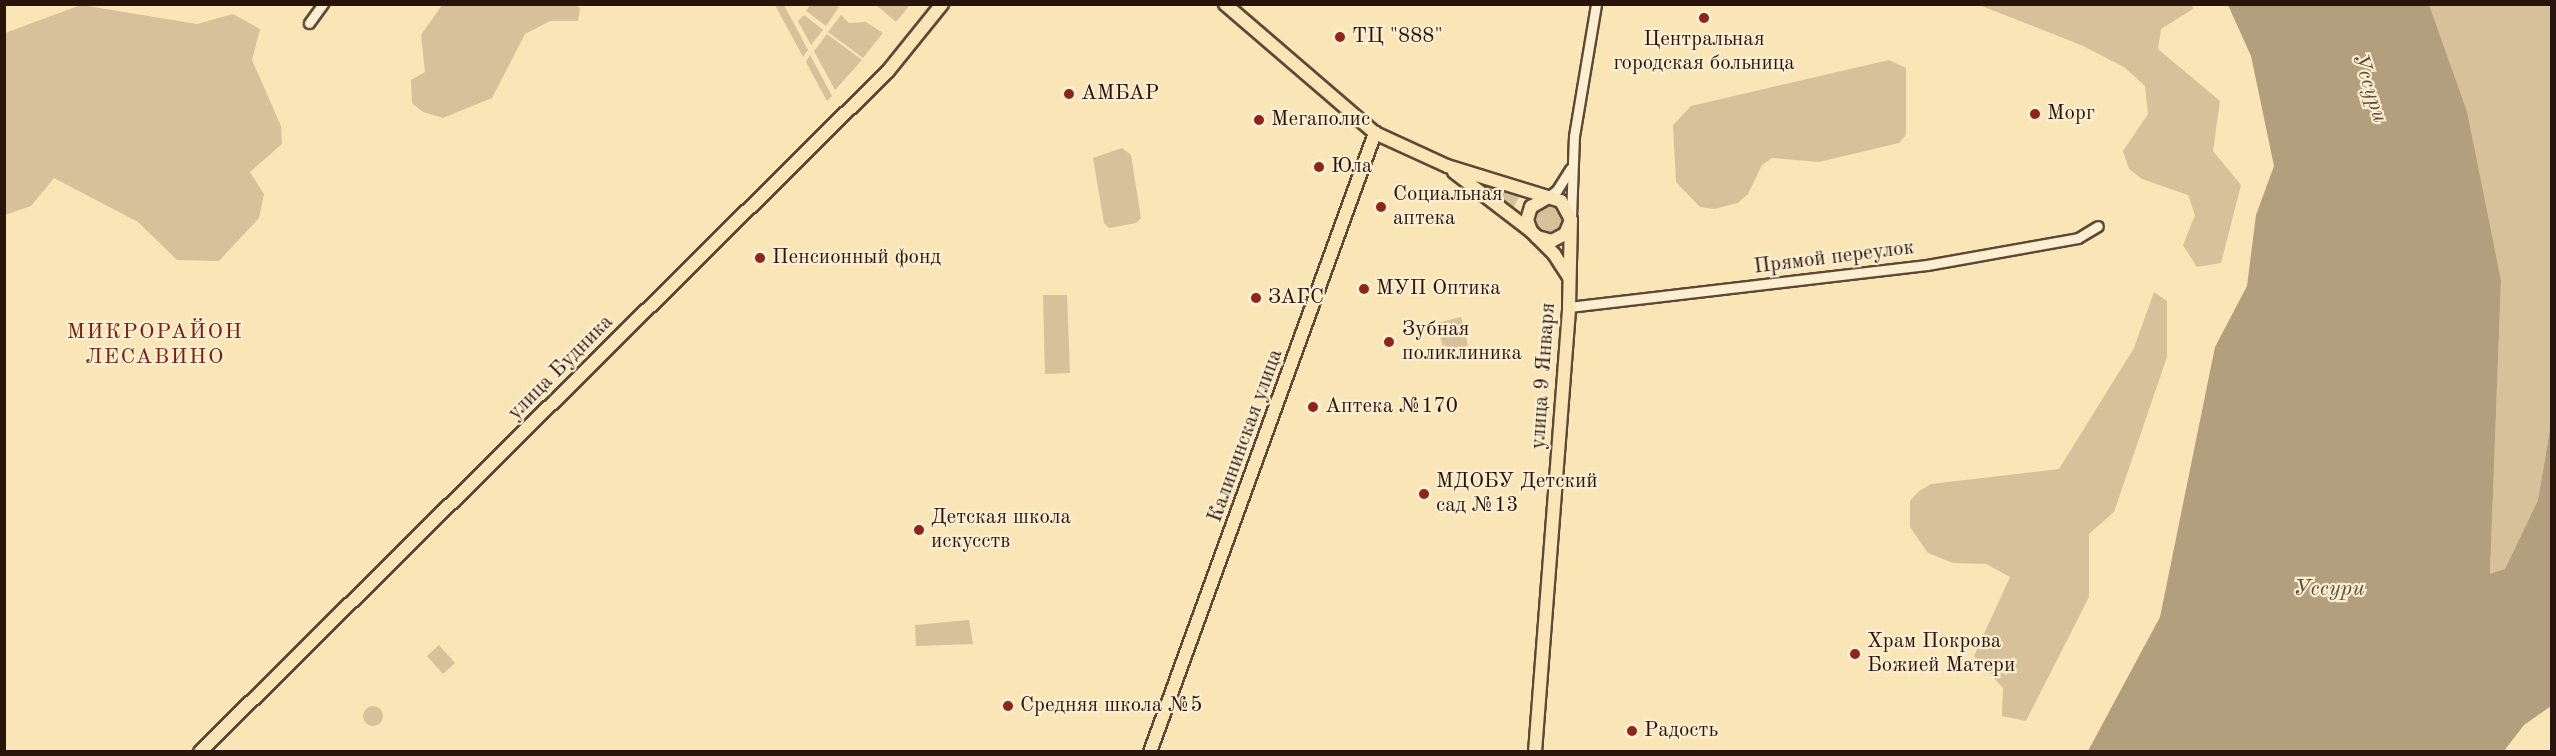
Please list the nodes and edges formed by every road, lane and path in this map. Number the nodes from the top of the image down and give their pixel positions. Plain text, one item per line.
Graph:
1 (323, 4) edge
2 (1226, 4) edge
3 (1596, 4) edge
4 (942, 6) edge
5 (309, 24) dead end
6 (1375, 133) junction
7 (1447, 166) junction
8 (1571, 167) junction
9 (1548, 197) junction
10 (1571, 220) junction
11 (2098, 226) dead end
12 (1534, 234) junction
13 (1569, 278) junction
14 (1569, 308) junction
15 (200, 752) edge
16 (1150, 752) edge
17 (1535, 752) edge

1 - 5 street
2 - 6 main road
3 - 8 street, улица 9 Января
4 - 15 main road, улица Будника
6 - 7 main road
6 - 16 main road, Калининская улица
7 - 9 main road
7 - 12 main road
8 - 9 street
8 - 10 street, улица 9 Января
9 - 10 main road
9 - 12 main road
10 - 12 main road
10 - 13 main road, улица 9 Января
11 - 14 street, Прямой переулок
12 - 13 main road
13 - 14 main road, улица 9 Января
14 - 17 main road, улица 9 Января

